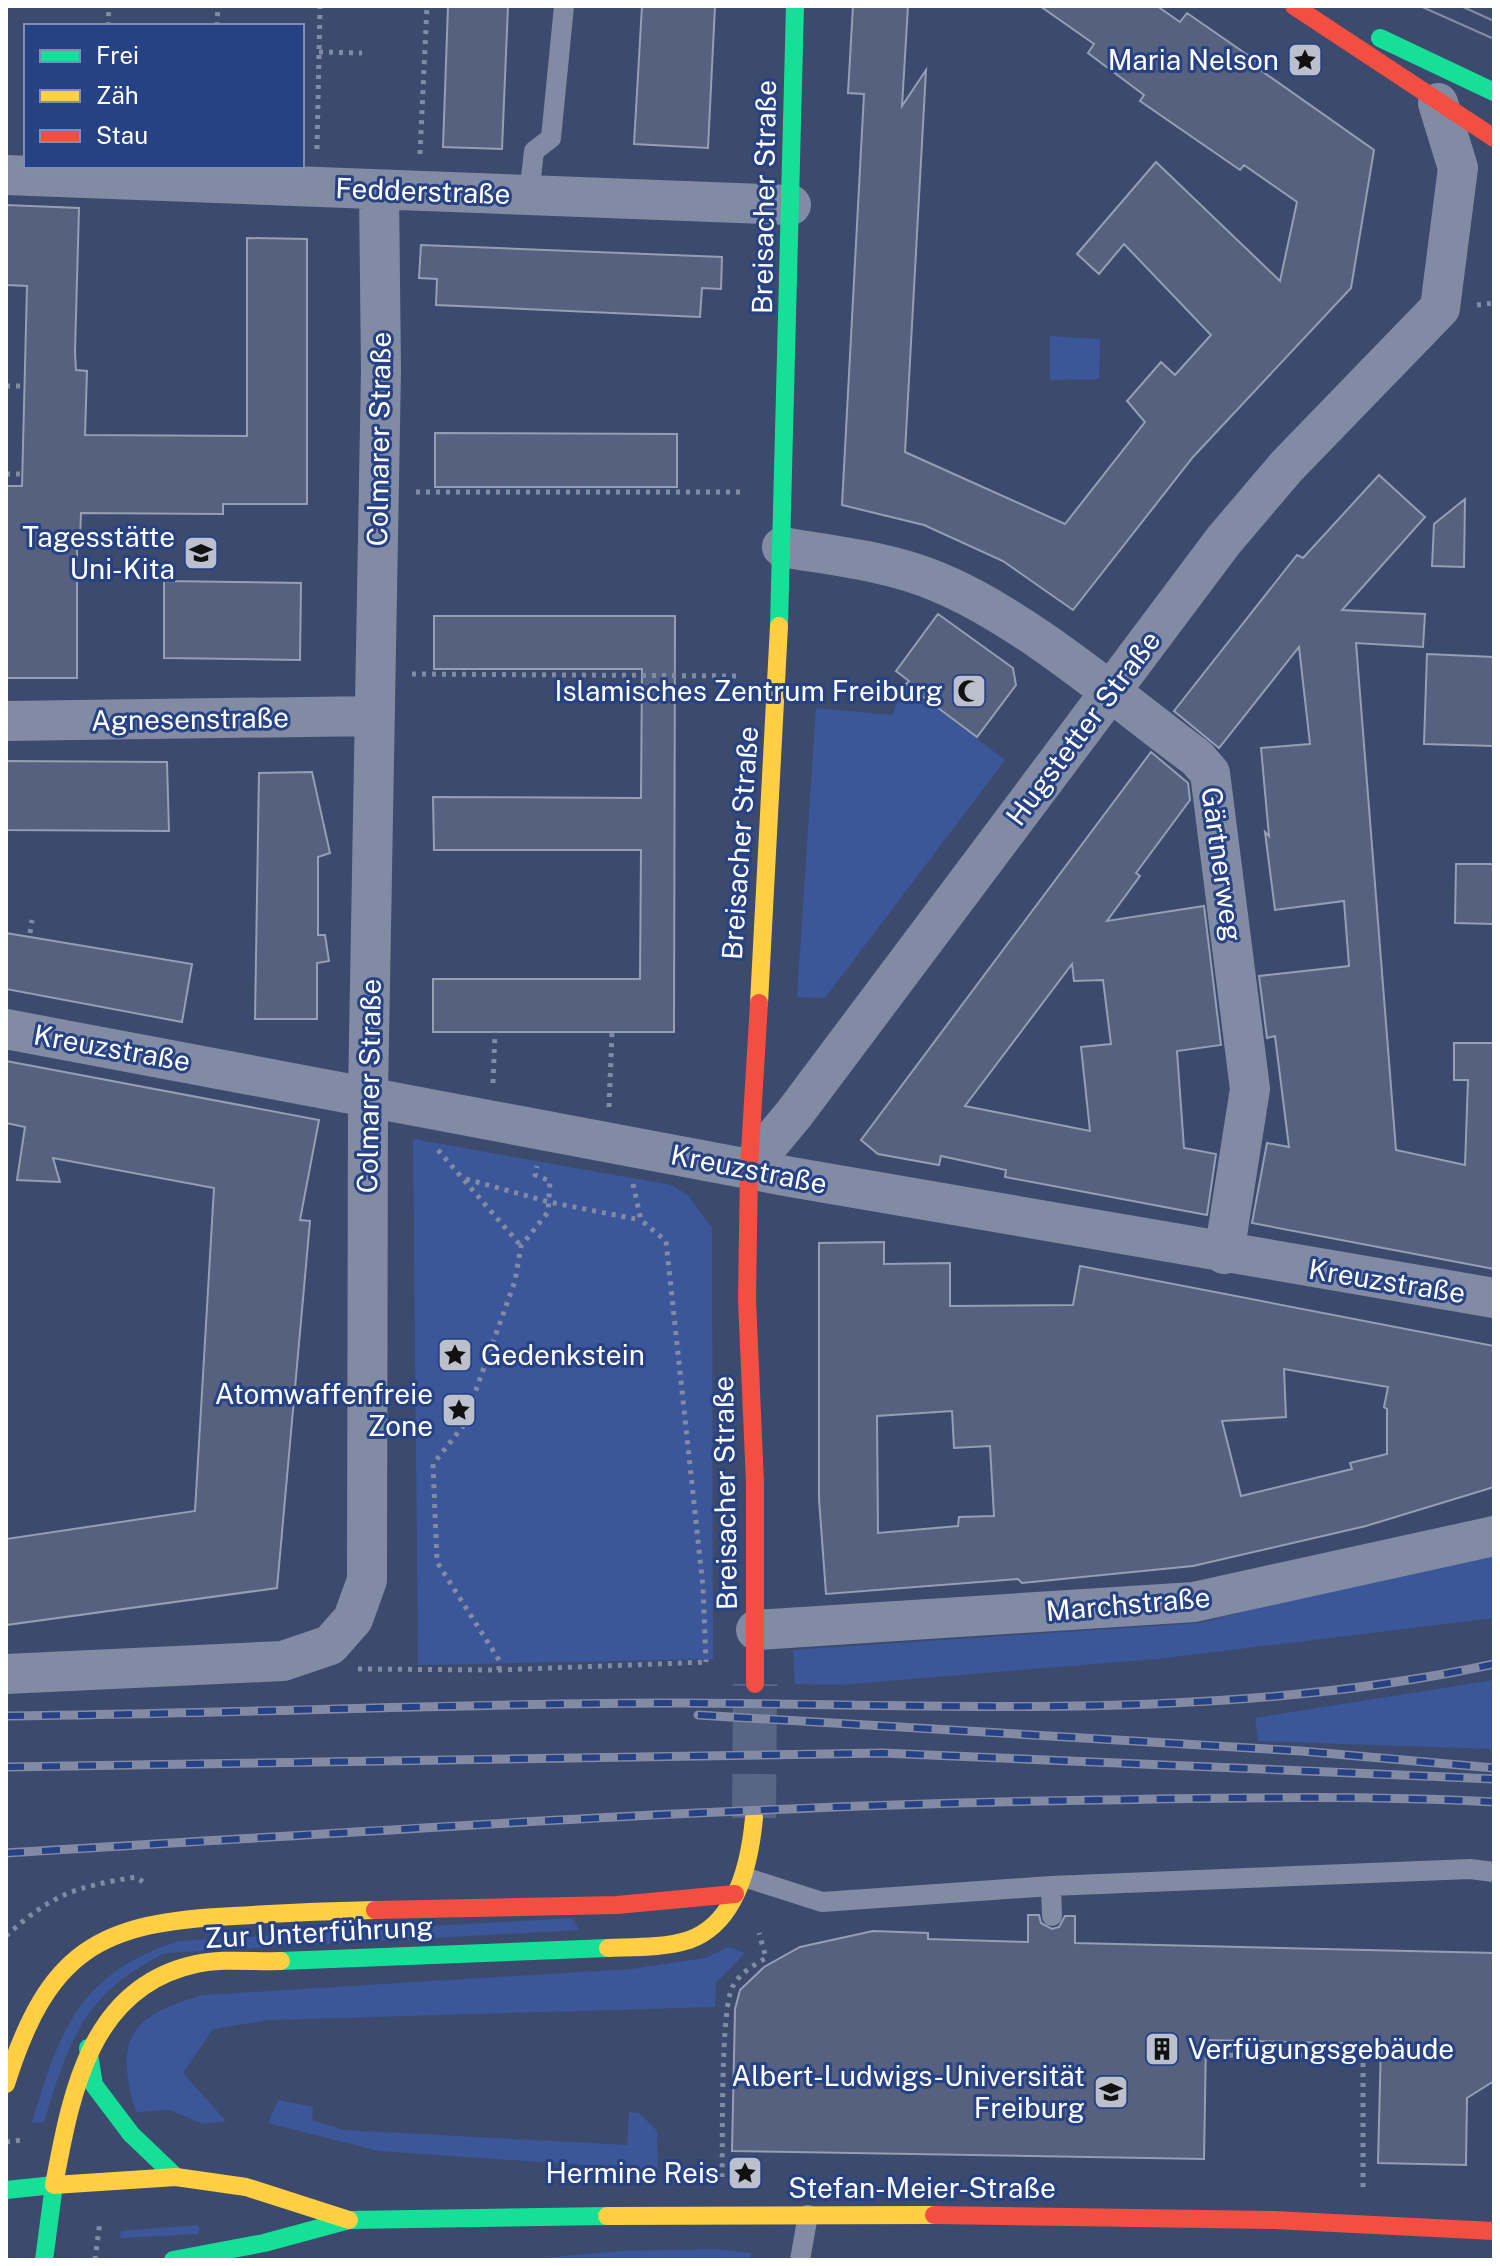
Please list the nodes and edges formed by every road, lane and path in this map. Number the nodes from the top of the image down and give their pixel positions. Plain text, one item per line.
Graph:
1 (320, 6) edge
2 (427, 6) edge
3 (564, 6) edge
4 (795, 6) edge
5 (1294, 6) edge
6 (1308, 6) edge
7 (319, 52) junction
8 (362, 53) dead end
9 (1494, 92) edge
10 (1438, 103) junction
11 (1494, 138) edge
12 (6, 175) edge
13 (317, 187) junction
14 (379, 190) junction
15 (418, 191) junction
16 (529, 195) junction
17 (791, 205) junction
18 (6, 386) edge
19 (23, 386) dead end
20 (6, 474) edge
21 (23, 474) dead end
22 (379, 492) junction
23 (784, 492) junction
24 (782, 547) junction
25 (375, 674) junction
26 (778, 676) junction
27 (1109, 693) junction
28 (374, 716) junction
29 (6, 721) edge
30 (32, 920) dead end
31 (30, 933) dead end
32 (6, 1029) edge
33 (495, 1032) dead end
34 (612, 1032) dead end
35 (368, 1095) junction
36 (425, 1106) junction
37 (492, 1119) junction
38 (543, 1130) junction
39 (623, 1145) junction
40 (749, 1168) junction
41 (466, 1179) junction
42 (549, 1202) junction
43 (641, 1220) junction
44 (521, 1246) junction
45 (1224, 1254) junction
46 (1494, 1298) edge
47 (1494, 1536) edge
48 (330, 1645) junction
49 (756, 1646) junction
50 (706, 1662) junction
51 (499, 1670) junction
52 (6, 1674) edge
53 (755, 1684) tunnel mouth
54 (754, 1818) tunnel mouth
55 (1494, 1872) edge
56 (740, 1886) junction
57 (1051, 1886) junction
58 (1052, 1916) dead end
59 (766, 1958) dead end
60 (1363, 2044) dead end
61 (88, 2048) junction
62 (1199, 2055) dead end
63 (1363, 2056) junction
64 (1389, 2056) dead end
65 (6, 2084) edge
66 (1362, 2164) dead end
67 (176, 2177) junction
68 (54, 2185) junction
69 (6, 2190) edge
70 (721, 2214) junction
71 (808, 2215) junction
72 (349, 2220) junction
73 (1494, 2231) edge
74 (44, 2260) edge
75 (175, 2260) edge
76 (800, 2260) edge

1 - 7 path
2 - 15 path
3 - 16 lane
4 - 17 main road, Breisacher Straße
5 - 10 main road
6 - 9 main road
7 - 8 path
7 - 13 path
10 - 11 main road
10 - 27 street, Hugstetter Straße
12 - 13 street, Fedderstraße
13 - 14 street, Fedderstraße
14 - 15 street, Fedderstraße
14 - 22 street, Colmarer Straße
15 - 16 street, Fedderstraße
16 - 17 street, Fedderstraße
17 - 23 main road, Breisacher Straße
18 - 19 path
20 - 21 path
22 - 23 path
22 - 25 street, Colmarer Straße
23 - 24 main road, Breisacher Straße
24 - 26 main road, Breisacher Straße
24 - 27 street, Gärtnerweg
25 - 26 path
25 - 28 street, Colmarer Straße
26 - 40 main road, Breisacher Straße
27 - 40 street, Hugstetter Straße
27 - 45 street, Gärtnerweg
28 - 29 street, Agnesenstraße
28 - 35 street, Colmarer Straße
30 - 31 path
32 - 35 street, Kreuzstraße
33 - 37 path
34 - 39 path
35 - 36 street, Kreuzstraße
35 - 48 street, Colmarer Straße
36 - 37 street, Kreuzstraße
36 - 41 path
37 - 38 street, Kreuzstraße
38 - 39 street, Kreuzstraße
38 - 42 path
39 - 40 street, Kreuzstraße
39 - 43 path
40 - 45 street, Kreuzstraße
40 - 49 main road, Breisacher Straße
41 - 42 path
41 - 44 path
42 - 43 path
42 - 44 path
43 - 50 path
44 - 51 path
45 - 46 street, Kreuzstraße
47 - 49 street, Marchstraße
48 - 51 path
48 - 52 street
49 - 50 path
49 - 53 main road, Breisacher Straße
50 - 51 path
54 - 56 main road, Zur Unterführung
55 - 57 lane
56 - 57 lane
56 - 61 main road, Zur Unterführung
56 - 65 main road, Zur Unterführung
57 - 58 lane
59 - 70 path
60 - 63 path
61 - 67 main road
61 - 68 main road, Zur Unterführung
62 - 63 path
63 - 64 path
63 - 66 path
67 - 68 main road, Stefan-Meier-Straße
67 - 72 main road, Stefan-Meier-Straße
68 - 69 main road, Stefan-Meier-Straße
68 - 74 main road, Zur Unterführung
70 - 71 main road, Stefan-Meier-Straße
70 - 72 main road, Stefan-Meier-Straße
71 - 73 main road, Stefan-Meier-Straße
71 - 76 lane
72 - 75 main road, Stefan-Meier-Straße

